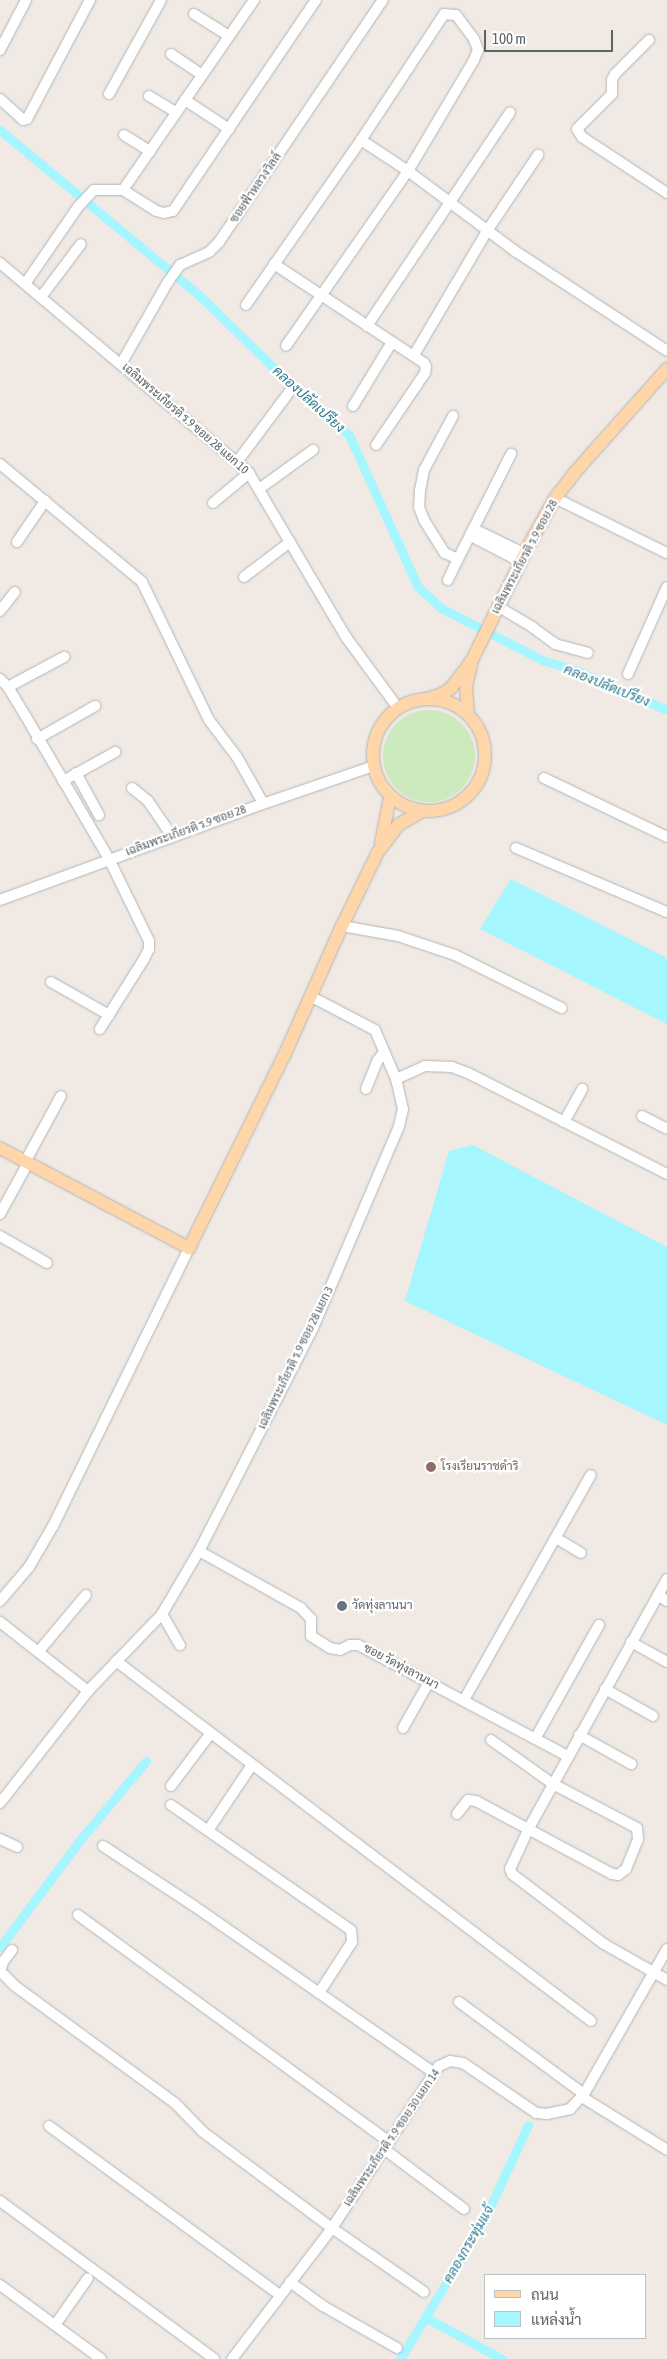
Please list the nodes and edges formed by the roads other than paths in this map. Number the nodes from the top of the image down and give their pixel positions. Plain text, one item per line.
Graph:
1 (26, 0) edge
2 (90, 0) edge
3 (161, 0) edge
4 (254, 0) edge
5 (316, 0) edge
6 (383, 0) edge
7 (194, 14) dead end
8 (229, 36) junction
9 (649, 40) dead end
10 (0, 50) edge
11 (171, 54) dead end
12 (202, 75) junction
13 (109, 94) dead end
14 (149, 96) dead end
15 (0, 99) edge
16 (184, 100) junction
17 (176, 112) junction
18 (510, 112) dead end
19 (228, 129) junction
20 (124, 135) dead end
21 (362, 140) junction
22 (150, 151) junction
23 (538, 155) dead end
24 (408, 171) junction
25 (123, 190) junction
26 (667, 193) edge
27 (450, 202) junction
28 (487, 231) junction
29 (81, 244) dead end
30 (0, 263) edge
31 (274, 264) junction
32 (25, 284) junction
33 (321, 296) junction
34 (41, 297) junction
35 (246, 306) dead end
36 (367, 326) junction
37 (392, 342) junction
38 (286, 346) dead end
39 (667, 351) edge
40 (414, 355) junction
41 (121, 364) junction
42 (667, 369) edge
43 (290, 391) dead end
44 (352, 406) dead end
45 (453, 416) dead end
46 (376, 445) dead end
47 (313, 450) dead end
48 (511, 454) dead end
49 (237, 462) junction
50 (0, 464) edge
51 (249, 473) junction
52 (259, 489) junction
53 (555, 498) junction
54 (45, 502) junction
55 (213, 503) dead end
56 (472, 533) junction
57 (17, 542) dead end
58 (290, 542) junction
59 (667, 553) edge
60 (523, 558) junction
61 (458, 559) junction
62 (244, 577) dead end
63 (448, 580) dead end
64 (667, 588) edge
65 (15, 592) dead end
66 (0, 611) edge
67 (496, 612) junction
68 (588, 653) dead end
69 (64, 657) dead end
70 (472, 660) junction
71 (628, 674) dead end
72 (4, 683) edge
73 (426, 699) junction
74 (94, 706) dead end
75 (398, 708) junction
76 (468, 715) junction
77 (37, 739) junction
78 (115, 752) dead end
79 (374, 766) junction
80 (76, 773) junction
81 (544, 778) dead end
82 (63, 781) junction
83 (132, 788) dead end
84 (390, 797) junction
85 (263, 803) junction
86 (422, 811) junction
87 (98, 815) dead end
88 (172, 836) junction
89 (667, 837) edge
90 (516, 848) dead end
91 (378, 852) junction
92 (109, 860) junction
93 (0, 900) edge
94 (667, 912) edge
95 (342, 926) junction
96 (51, 982) dead end
97 (312, 997) junction
98 (562, 1008) dead end
99 (109, 1015) junction
100 (100, 1029) dead end
101 (384, 1052) junction
102 (396, 1079) junction
103 (366, 1089) dead end
104 (582, 1089) dead end
105 (61, 1096) dead end
106 (642, 1116) dead end
107 (564, 1122) junction
108 (667, 1128) edge
109 (0, 1148) edge
110 (26, 1163) junction
111 (667, 1174) edge
112 (0, 1214) edge
113 (0, 1236) edge
114 (189, 1248) junction
115 (47, 1263) dead end
116 (591, 1475) dead end
117 (556, 1538) junction
118 (199, 1551) junction
119 (581, 1553) dead end
120 (667, 1579) edge
121 (86, 1595) dead end
122 (662, 1598) edge
123 (0, 1601) edge
124 (162, 1614) junction
125 (0, 1622) edge
126 (599, 1625) dead end
127 (631, 1642) junction
128 (180, 1645) dead end
129 (39, 1651) junction
130 (116, 1661) junction
131 (667, 1662) edge
132 (429, 1682) junction
133 (605, 1689) junction
134 (88, 1691) junction
135 (464, 1700) junction
136 (653, 1716) dead end
137 (404, 1728) dead end
138 (211, 1733) junction
139 (579, 1736) junction
140 (535, 1739) junction
141 (490, 1740) dead end
142 (568, 1756) junction
143 (631, 1764) dead end
144 (252, 1765) junction
145 (553, 1784) junction
146 (171, 1786) dead end
147 (0, 1804) edge
148 (171, 1805) dead end
149 (457, 1814) dead end
150 (211, 1826) dead end
151 (529, 1828) junction
152 (0, 1839) edge
153 (103, 1846) dead end
154 (18, 1847) dead end
155 (78, 1916) dead end
156 (667, 1949) edge
157 (12, 1950) dead end
158 (654, 1972) junction
159 (667, 1980) edge
160 (319, 1993) junction
161 (459, 2002) dead end
162 (591, 2022) dead end
163 (434, 2072) junction
164 (583, 2096) junction
165 (49, 2126) dead end
166 (386, 2145) junction
167 (667, 2150) edge
168 (0, 2201) edge
169 (464, 2210) dead end
170 (332, 2228) junction
171 (88, 2278) dead end
172 (290, 2282) junction
173 (0, 2285) edge
174 (424, 2292) dead end
175 (280, 2295) junction
176 (55, 2325) junction
177 (397, 2348) dead end
178 (101, 2359) edge
179 (214, 2359) edge
180 (232, 2359) edge

1 - 10 street
2 - 15 street
3 - 13 street
4 - 8 street
5 - 19 street
6 - 41 street, ซอยฟ้าหลวงวิลล์
7 - 8 street
8 - 12 street
9 - 26 street
11 - 12 street
12 - 16 street
14 - 17 street
16 - 17 street
16 - 19 street
17 - 22 street
18 - 27 street
19 - 25 street
20 - 22 street
21 - 24 street
21 - 24 street
21 - 31 street
22 - 25 street
23 - 28 street
24 - 27 street
24 - 33 street
25 - 32 street
27 - 28 street
27 - 36 street
28 - 39 street
28 - 40 street
29 - 34 street
30 - 32 street, เฉลิมพระเกียรติ ร.9 ซอย 28 แยก 10
31 - 33 street
31 - 35 street
32 - 34 street, เฉลิมพระเกียรติ ร.9 ซอย 28 แยก 10
33 - 36 street
33 - 38 street
34 - 41 street, เฉลิมพระเกียรติ ร.9 ซอย 28 แยก 10
36 - 37 street
37 - 40 street
37 - 44 street
40 - 46 street
41 - 49 street, เฉลิมพระเกียรติ ร.9 ซอย 28 แยก 10
42 - 53 main road, เฉลิมพระเกียรติ ร.9 ซอย 28
43 - 49 street
45 - 61 street
47 - 52 street
48 - 56 street
49 - 51 street, เฉลิมพระเกียรติ ร.9 ซอย 28 แยก 10
50 - 54 street
51 - 52 street, เฉลิมพระเกียรติ ร.9 ซอย 28 แยก 10
51 - 55 street
52 - 58 street, เฉลิมพระเกียรติ ร.9 ซอย 28 แยก 10
53 - 59 street
53 - 60 main road, เฉลิมพระเกียรติ ร.9 ซอย 28
54 - 57 street
54 - 85 street
56 - 60 street
56 - 61 street
58 - 62 street
58 - 75 street, เฉลิมพระเกียรติ ร.9 ซอย 28 แยก 10
60 - 67 main road, เฉลิมพระเกียรติ ร.9 ซอย 28
61 - 63 street
64 - 71 street
65 - 66 street
67 - 68 street
67 - 70 main road, เฉลิมพระเกียรติ ร.9 ซอย 28
69 - 72 street
70 - 73 main road, เฉลิมพระเกียรติ ร.9 ซอย 28
70 - 76 main road, เฉลิมพระเกียรติ ร.9 ซอย 28
72 - 77 street
73 - 75 main road, เฉลิมพระเกียรติ ร.9 ซอย 28
73 - 76 main road, เฉลิมพระเกียรติ ร.9 ซอย 28
74 - 77 street
75 - 79 main road, เฉลิมพระเกียรติ ร.9 ซอย 28
76 - 86 main road, เฉลิมพระเกียรติ ร.9 ซอย 28
77 - 82 street
78 - 80 street
79 - 84 main road, เฉลิมพระเกียรติ ร.9 ซอย 28
79 - 85 street, เฉลิมพระเกียรติ ร.9 ซอย 28
80 - 82 street
80 - 87 street
81 - 89 street
82 - 92 street
83 - 88 street
84 - 86 main road, เฉลิมพระเกียรติ ร.9 ซอย 28
84 - 91 main road
85 - 88 street, เฉลิมพระเกียรติ ร.9 ซอย 28
86 - 91 main road
88 - 92 street, เฉลิมพระเกียรติ ร.9 ซอย 28
90 - 94 street
91 - 95 main road
92 - 93 street, เฉลิมพระเกียรติ ร.9 ซอย 28
92 - 99 street
95 - 97 main road
95 - 98 street
96 - 99 street
97 - 101 street, เฉลิมพระเกียรติ ร.9 ซอย 28 แยก 3
97 - 114 main road
99 - 100 street
101 - 102 street, เฉลิมพระเกียรติ ร.9 ซอย 28 แยก 3
101 - 103 street
102 - 107 street
102 - 118 street, เฉลิมพระเกียรติ ร.9 ซอย 28 แยก 3
104 - 107 street
105 - 110 street
106 - 108 street
107 - 111 street
109 - 110 main road
110 - 112 street
110 - 114 main road
113 - 115 street
114 - 123 street
116 - 117 street
117 - 119 street
117 - 135 street
118 - 124 street, เฉลิมพระเกียรติ ร.9 ซอย 28 แยก 3
118 - 132 street, ซอย วัดทุ่งลานนา
120 - 122 street
121 - 129 street
122 - 127 street
124 - 128 street
124 - 130 street, เฉลิมพระเกียรติ ร.9 ซอย 28 แยก 3
125 - 129 street
126 - 140 street
127 - 131 street
127 - 133 street
129 - 134 street
130 - 134 street, เฉลิมพระเกียรติ ร.9 ซอย 28 แยก 3
130 - 138 street
132 - 135 street, ซอย วัดทุ่งลานนา
132 - 137 street
133 - 136 street
133 - 139 street
134 - 147 street, เฉลิมพระเกียรติ ร.9 ซอย 28 แยก 3
135 - 140 street, ซอย วัดทุ่งลานนา
138 - 144 street
138 - 146 street
139 - 142 street
139 - 143 street
140 - 142 street, ซอย วัดทุ่งลานนา
141 - 145 street
142 - 145 street
144 - 150 street
144 - 162 street
145 - 151 street
145 - 151 street
148 - 160 street
149 - 151 street
151 - 158 street
152 - 154 street
153 - 160 street
155 - 166 street
156 - 158 street, เฉลิมพระเกียรติ ร.9 ซอย 30 แยก 14
157 - 170 street
158 - 159 street
158 - 164 street, เฉลิมพระเกียรติ ร.9 ซอย 30 แยก 14
160 - 163 street
161 - 164 street
163 - 164 street, เฉลิมพระเกียรติ ร.9 ซอย 30 แยก 14
163 - 166 street, เฉลิมพระเกียรติ ร.9 ซอย 30 แยก 14
164 - 167 street
165 - 175 street
166 - 169 street
166 - 170 street, เฉลิมพระเกียรติ ร.9 ซอย 30 แยก 14
168 - 179 street
170 - 172 street, เฉลิมพระเกียรติ ร.9 ซอย 30 แยก 14
170 - 174 street
171 - 176 street
172 - 175 street, เฉลิมพระเกียรติ ร.9 ซอย 30 แยก 14
172 - 177 street
173 - 176 street
175 - 180 street, เฉลิมพระเกียรติ ร.9 ซอย 30 แยก 14
176 - 178 street

